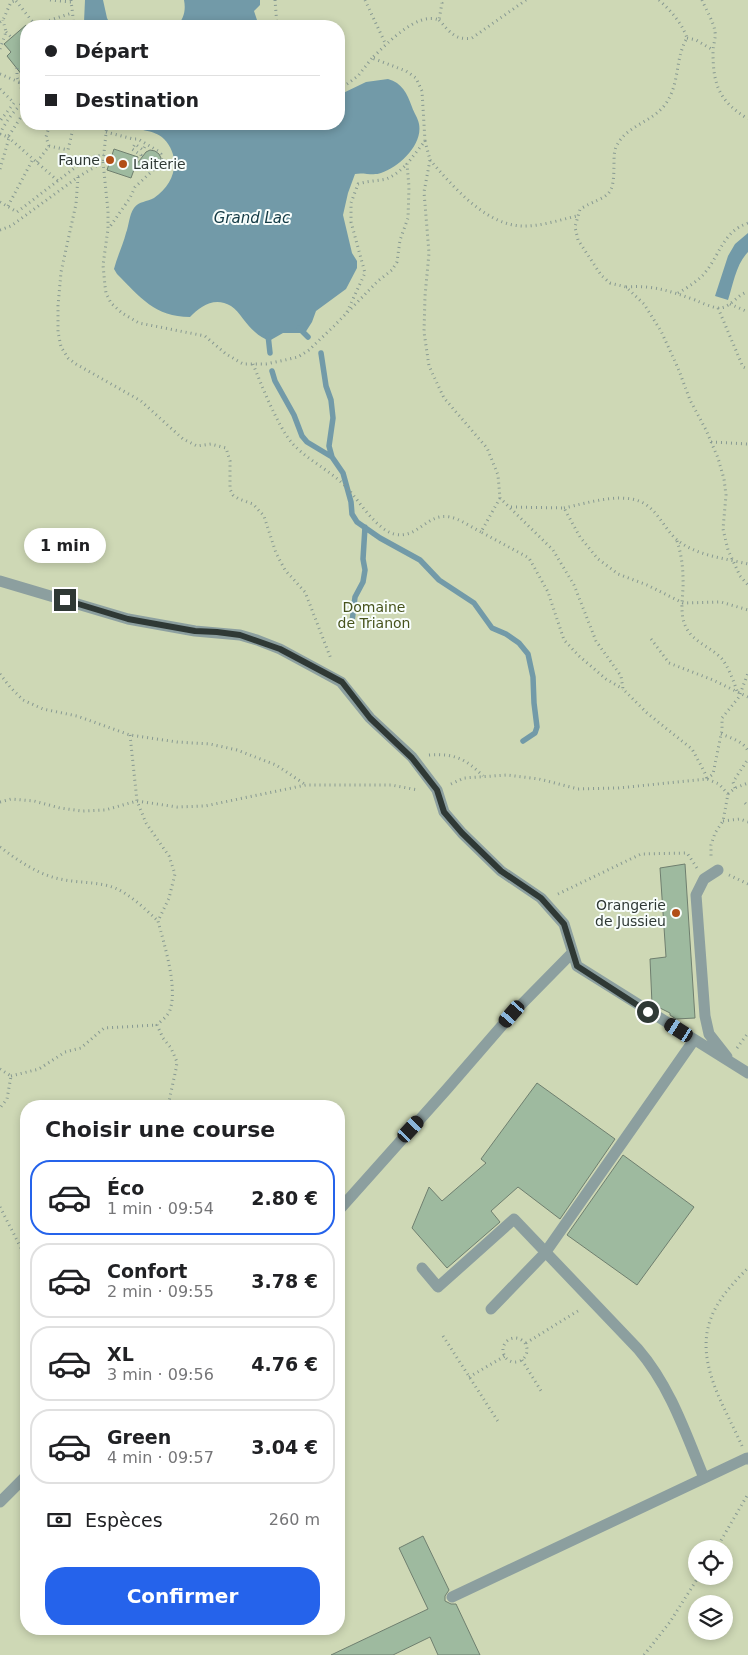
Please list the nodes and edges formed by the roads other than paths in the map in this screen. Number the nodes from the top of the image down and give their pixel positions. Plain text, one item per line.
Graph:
1 (0, 581) edge
2 (718, 870) road end
3 (572, 953) junction
4 (694, 1040) junction
5 (731, 1062) junction
6 (748, 1073) edge
7 (345, 1203) edge
8 (545, 1253) junction
9 (422, 1268) dead end
10 (491, 1309) dead end
11 (747, 1458) edge
12 (704, 1478) junction
13 (20, 1482) edge
14 (0, 1502) edge
15 (452, 1597) dead end

1 - 3 lane
2 - 5 lane
3 - 4 lane
3 - 7 lane
4 - 5 lane
4 - 8 lane
5 - 6 lane
8 - 9 lane
8 - 10 lane
8 - 12 lane
11 - 12 lane
12 - 15 lane
13 - 14 lane

